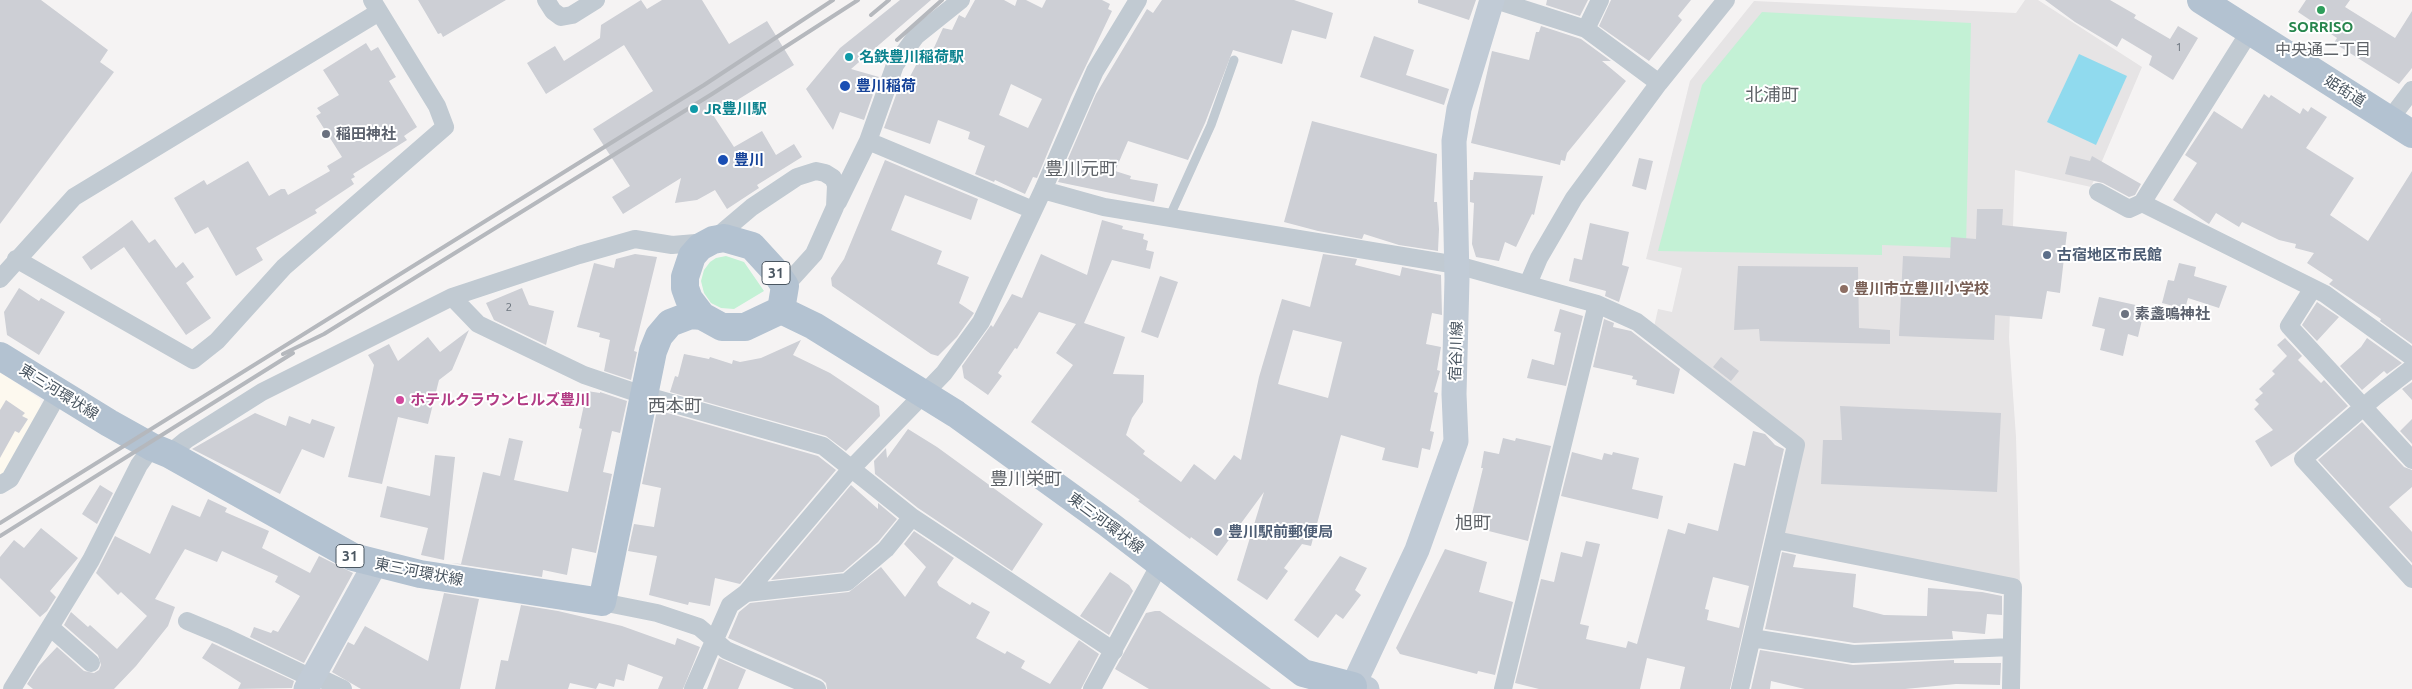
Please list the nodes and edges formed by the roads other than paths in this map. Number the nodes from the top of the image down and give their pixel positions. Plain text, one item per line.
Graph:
1 (546, 0) edge
2 (596, 0) edge
3 (961, 0) edge
4 (1494, 0) edge
5 (1600, 0) edge
6 (1726, 0) edge
7 (2202, 0) edge
8 (1130, 3) edge
9 (375, 6) edge
10 (1586, 29) junction
11 (2250, 31) junction
12 (1234, 60) dead end
13 (1659, 84) junction
14 (2412, 90) edge
15 (2401, 126) edge
16 (868, 141) junction
17 (852, 174) junction
18 (833, 178) junction
19 (1043, 190) junction
20 (2098, 192) dead end
21 (2142, 203) junction
22 (835, 207) junction
23 (1033, 210) junction
24 (1169, 218) junction
25 (711, 241) junction
26 (672, 244) junction
27 (16, 259) junction
28 (1456, 265) junction
29 (686, 273) junction
30 (0, 279) edge
31 (1528, 284) junction
32 (2313, 288) junction
33 (452, 297) junction
34 (783, 298) junction
35 (1597, 304) junction
36 (702, 316) junction
37 (670, 323) junction
38 (0, 356) edge
39 (2412, 357) edge
40 (2412, 368) edge
41 (59, 392) junction
42 (924, 394) junction
43 (643, 395) junction
44 (2364, 407) junction
45 (160, 450) junction
46 (2412, 460) edge
47 (851, 469) junction
48 (0, 485) edge
49 (912, 516) junction
50 (1775, 540) junction
51 (374, 564) junction
52 (1160, 564) junction
53 (2412, 578) edge
54 (746, 593) junction
55 (602, 602) junction
56 (187, 621) dead end
57 (50, 627) junction
58 (1752, 638) junction
59 (715, 641) junction
60 (2012, 647) junction
61 (1114, 651) junction
62 (91, 663) dead end
63 (309, 683) edge
64 (1357, 688) edge
65 (12, 689) edge
66 (343, 689) edge
67 (693, 689) edge
68 (817, 689) edge
69 (1092, 689) edge
70 (1503, 689) edge
71 (1740, 689) edge
72 (2011, 689) edge

1 - 2 street
3 - 16 street
4 - 10 street
4 - 28 main road, 宿谷川線
5 - 10 street
6 - 13 street
7 - 11 main road, 姫街道
8 - 19 street
9 - 27 street
9 - 27 street
10 - 13 street
11 - 15 main road, 姫街道
11 - 21 street
12 - 24 lane
13 - 31 street
14 - 15 street
16 - 17 street
16 - 23 street
17 - 18 street
17 - 22 street
18 - 22 street
18 - 25 street
19 - 23 street
19 - 24 street
20 - 21 street
21 - 32 street
22 - 34 street
23 - 42 street
24 - 28 street
25 - 26 street
25 - 29 main road
25 - 34 main road, 東三河環状線 / 31
26 - 29 street
26 - 33 street
27 - 30 street
28 - 31 street
28 - 64 main road, 宿谷川線
29 - 36 main road
29 - 37 main road
31 - 35 street
32 - 39 street
32 - 44 street
33 - 43 street
33 - 45 street
34 - 36 main road
34 - 42 main road, 東三河環状線 / 31
35 - 50 street
35 - 70 street
36 - 37 main road
37 - 43 main road
38 - 41 main road, 東三河環状線 / 31
40 - 44 street
41 - 45 main road, 東三河環状線 / 31
41 - 48 street
42 - 47 street
42 - 52 main road, 東三河環状線 / 31
43 - 47 street
43 - 55 main road
44 - 46 street
44 - 53 street
45 - 51 main road, 東三河環状線 / 31
45 - 57 street
47 - 49 street
47 - 54 street
49 - 54 street
49 - 61 street
50 - 58 street
50 - 60 street
51 - 55 main road, 東三河環状線 / 31
51 - 63 main road
52 - 61 street
52 - 64 main road, 東三河環状線 / 31
54 - 59 street
55 - 59 street
56 - 63 street
57 - 62 street
57 - 65 street
58 - 60 street
58 - 71 street
59 - 67 street
59 - 68 street
60 - 72 street
61 - 69 street
63 - 66 street

